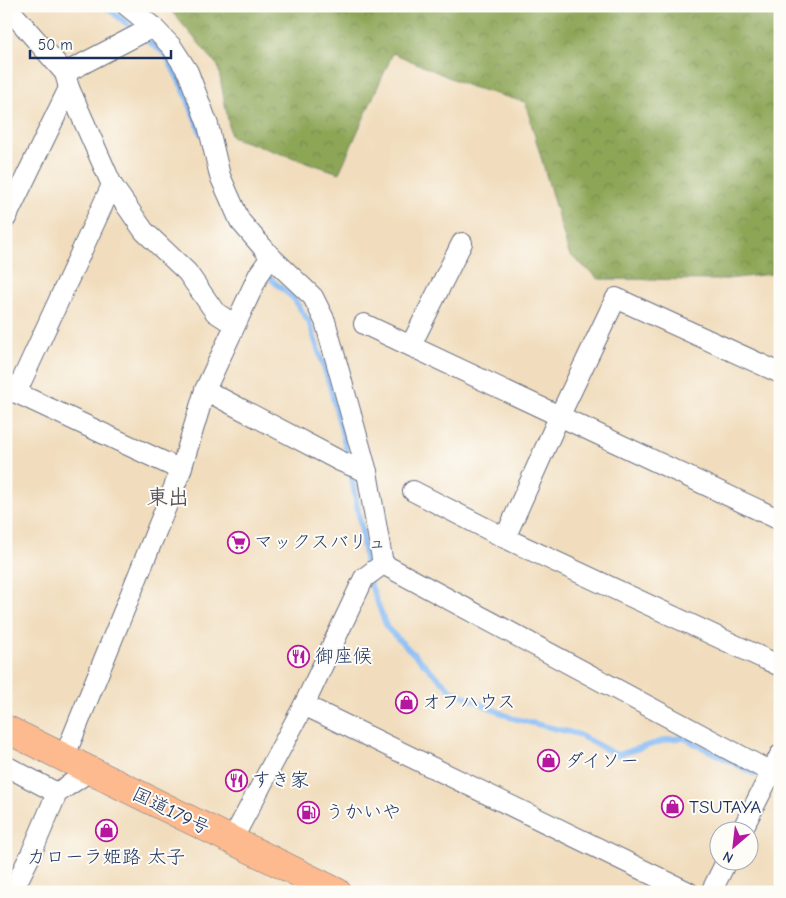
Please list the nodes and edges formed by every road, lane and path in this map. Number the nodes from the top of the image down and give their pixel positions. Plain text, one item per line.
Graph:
1 (127, 6) edge
2 (7, 11) edge
3 (153, 27) junction
4 (67, 80) junction
5 (112, 185) junction
6 (6, 218) edge
7 (462, 243) dead end
8 (271, 257) junction
9 (364, 324) dead end
10 (235, 325) junction
11 (411, 345) junction
12 (780, 373) edge
13 (11, 390) edge
14 (205, 390) junction
15 (559, 417) junction
16 (181, 470) junction
17 (367, 472) junction
18 (413, 491) dead end
19 (780, 520) edge
20 (505, 538) junction
21 (384, 564) junction
22 (780, 666) edge
23 (304, 705) junction
24 (6, 730) edge
25 (780, 755) edge
26 (64, 758) junction
27 (6, 766) edge
28 (90, 771) junction
29 (771, 780) edge
30 (57, 793) junction
31 (748, 820) edge
32 (232, 840) junction
33 (722, 870) edge
34 (12, 892) edge
35 (337, 892) edge
36 (688, 892) edge
37 (711, 892) edge

1 - 3 street
2 - 4 street
3 - 4 street
3 - 8 street
4 - 5 street
4 - 6 street
5 - 10 street
5 - 13 street
7 - 11 street
8 - 10 street
8 - 17 street
9 - 11 street
10 - 14 street
11 - 15 street
12 - 15 street
13 - 16 street
14 - 16 street
14 - 17 street
15 - 19 street
15 - 20 street
16 - 26 street
17 - 21 street
18 - 20 street
20 - 22 street
21 - 23 street
21 - 29 street
23 - 32 street
23 - 36 street
24 - 26 highway, 国道179号
25 - 29 street
26 - 28 highway, 国道179号
27 - 30 street
28 - 30 street
28 - 32 highway, 国道179号
29 - 31 street
30 - 34 street
32 - 35 highway, 国道179号
33 - 37 street

